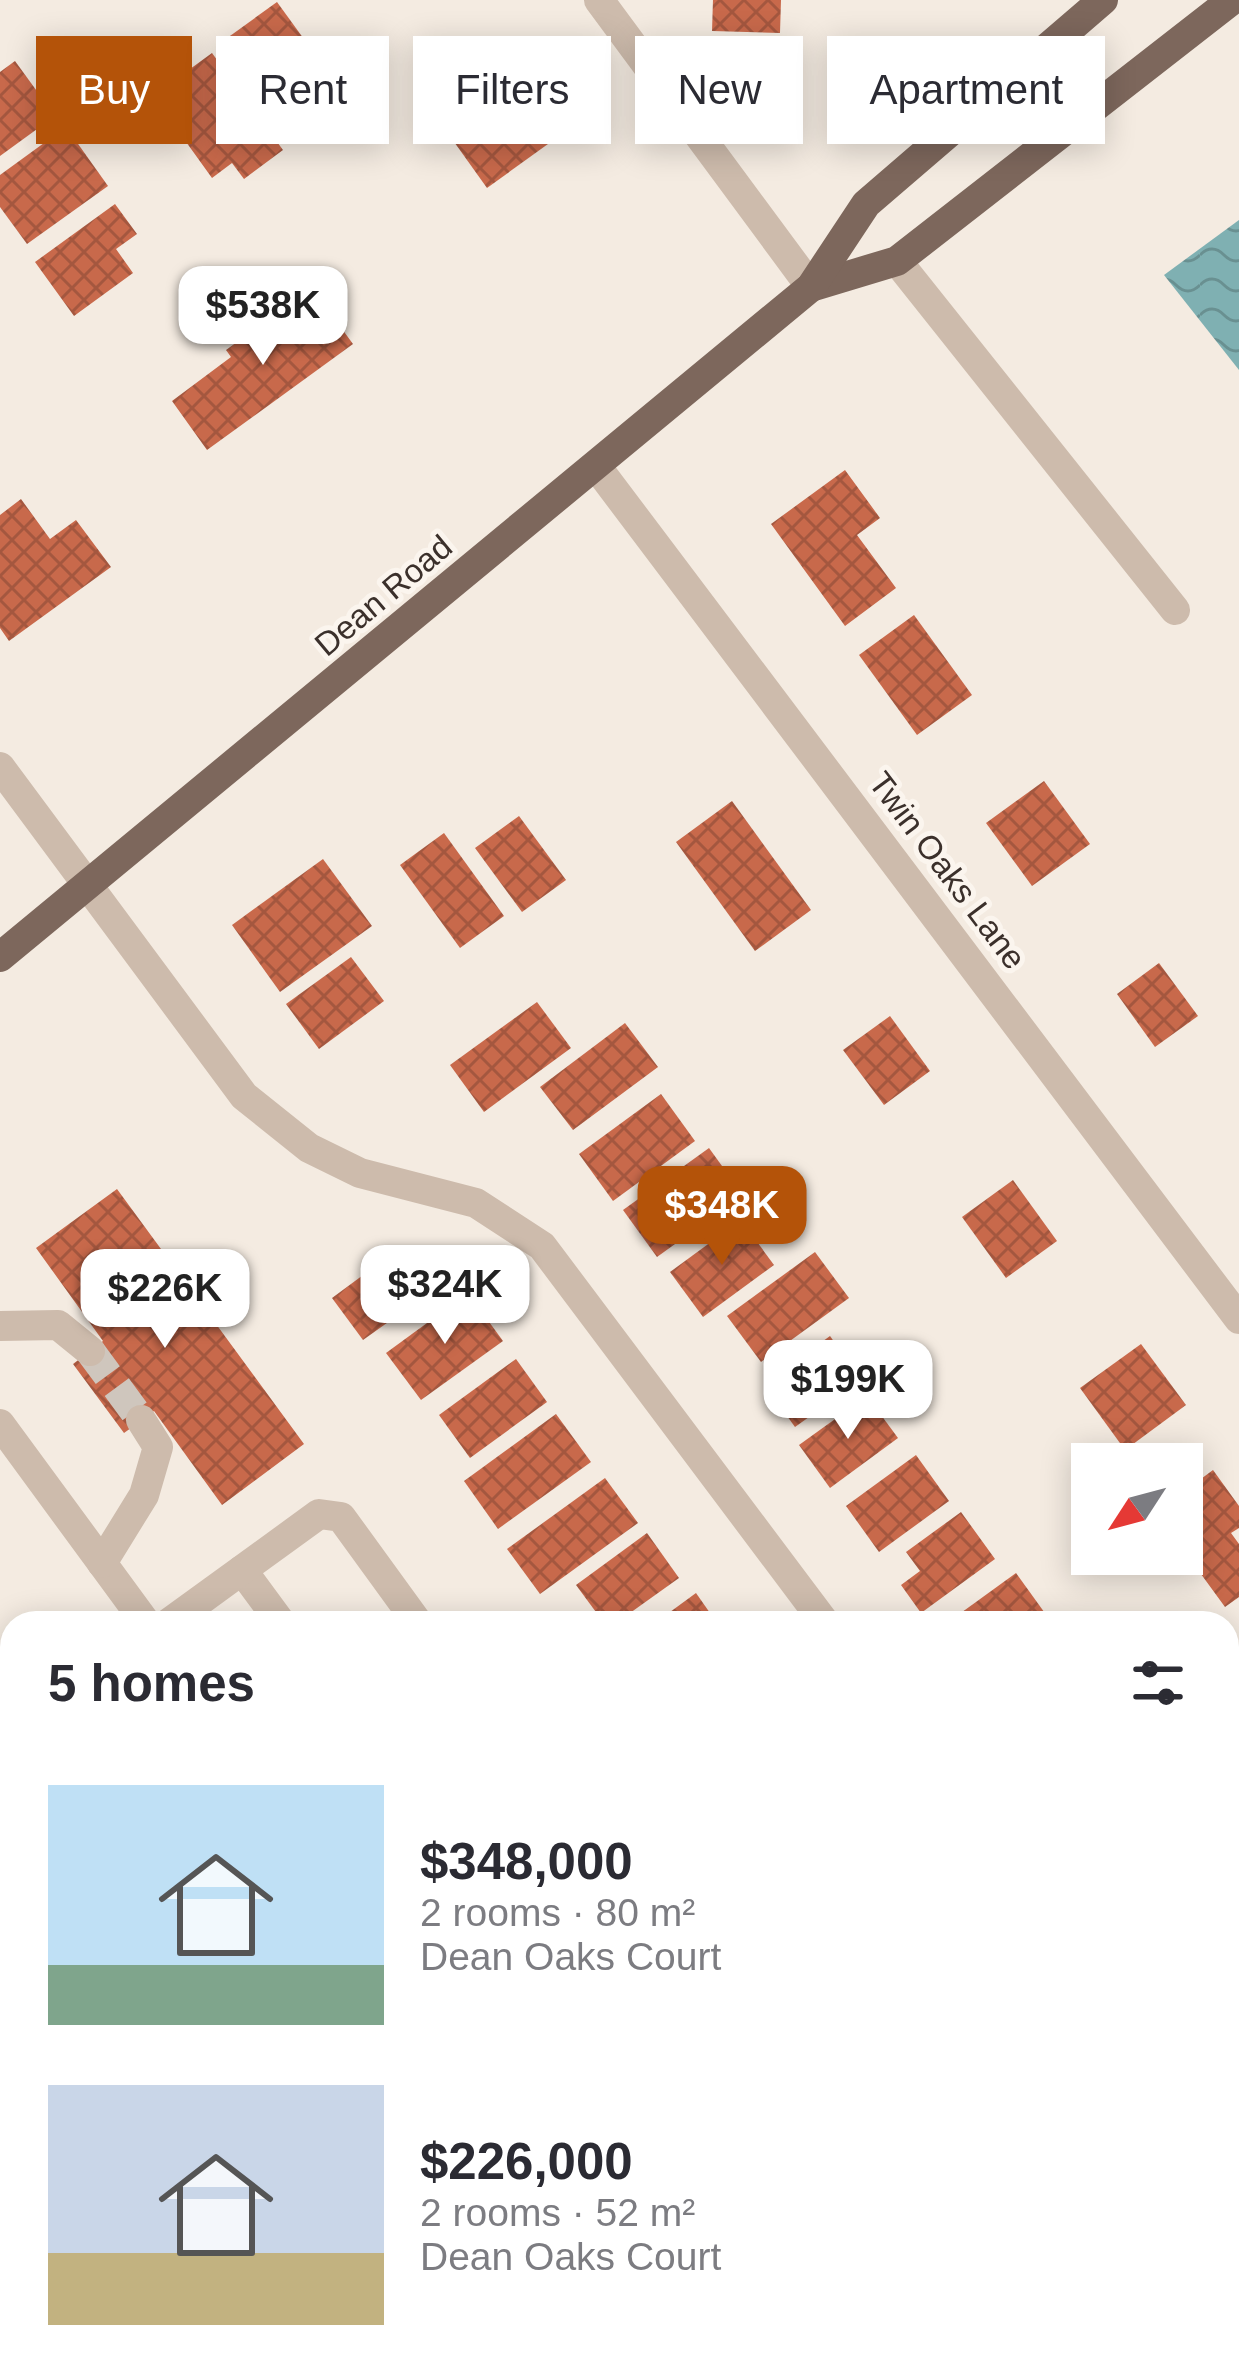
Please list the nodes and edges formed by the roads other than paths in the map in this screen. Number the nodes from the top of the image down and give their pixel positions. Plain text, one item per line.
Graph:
1 (599, 0) edge
2 (1102, 0) edge
3 (1232, 0) edge
4 (897, 261) junction
5 (811, 286) junction
6 (596, 466) junction
7 (1175, 610) dead end
8 (0, 767) edge
9 (88, 885) junction
10 (0, 957) edge
11 (1239, 1319) edge
12 (0, 1326) edge
13 (90, 1351) tunnel mouth
14 (141, 1420) tunnel mouth
15 (0, 1424) edge
16 (102, 1563) junction
17 (242, 1570) junction
18 (137, 1611) edge
19 (186, 1611) edge
20 (272, 1611) edge
21 (409, 1611) edge
22 (815, 1611) edge

1 - 5 street
2 - 5 main road, Dean Road
3 - 4 main road, Dean Road
4 - 5 main road, Dean Road
4 - 7 street
5 - 6 main road, Dean Road
6 - 9 main road, Dean Road
6 - 11 street, Twin Oaks Lane
8 - 9 street
9 - 10 main road, Dean Road
9 - 22 street
12 - 13 street
14 - 16 street
15 - 16 street
16 - 18 street
17 - 19 street
17 - 20 street
17 - 21 street

